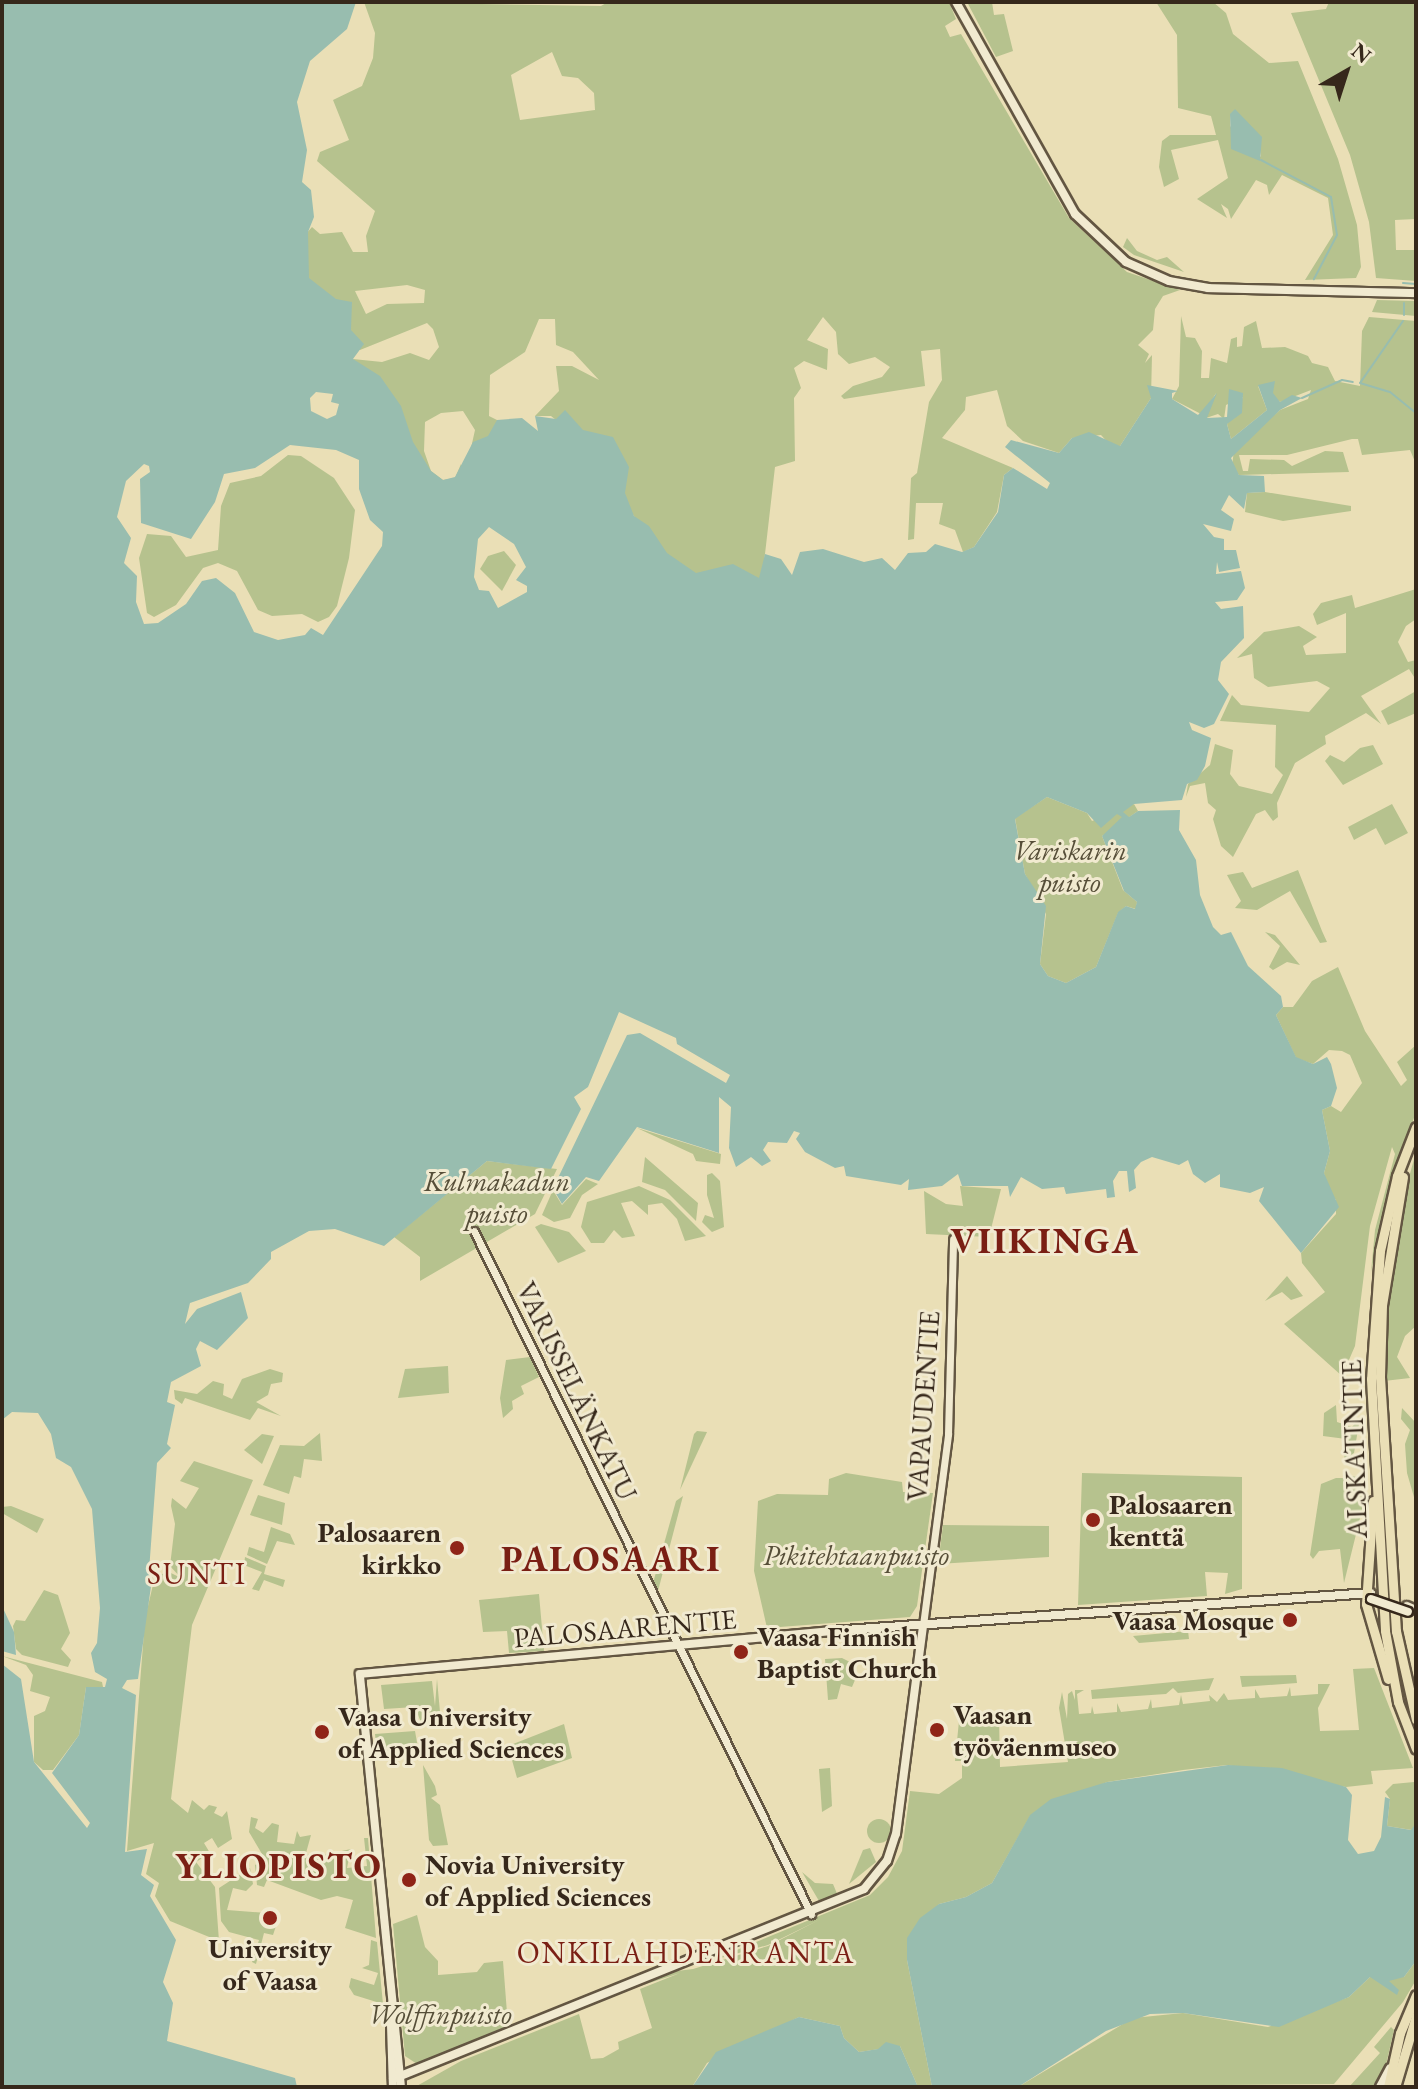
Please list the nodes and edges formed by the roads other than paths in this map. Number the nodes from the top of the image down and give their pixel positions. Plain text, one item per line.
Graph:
1 (956, 2) edge
2 (1416, 293) edge
3 (1416, 1127) edge
4 (1409, 1147) junction
5 (474, 1231) dead end
6 (953, 1239) dead end
7 (1376, 1482) junction
8 (1366, 1596) junction
9 (1412, 1611) edge
10 (923, 1625) junction
11 (679, 1645) junction
12 (1401, 1668) junction
13 (1416, 1683) edge
14 (1416, 1699) edge
15 (1402, 1716) junction
16 (1415, 1717) edge
17 (1416, 1749) edge
18 (811, 1914) junction
19 (1416, 1995) edge
20 (1412, 2015) edge
21 (1392, 2064) junction
22 (397, 2083) edge
23 (1380, 2087) edge
24 (1388, 2087) edge
25 (1395, 2087) edge

1 - 2 main road
3 - 4 main road, ALSKATINTIE
4 - 7 main road, ALSKATINTIE
4 - 12 main road, ALSKATINTIE
5 - 11 street, VARISSELÄNKATU
6 - 10 street, VAPAUDENTIE
7 - 8 main road
7 - 15 main road, ALSKATINTIE
8 - 9 main road, PALOSAARENTIE, bridge
8 - 10 main road, PALOSAARENTIE
8 - 15 main road
10 - 11 main road, PALOSAARENTIE
10 - 18 main road, VAPAUDENTIE
11 - 18 street, VARISSELÄNKATU
11 - 22 main road, PALOSAARENTIE
12 - 13 main road
12 - 16 main road, ALSKATINTIE
14 - 16 main road
15 - 17 main road, ALSKATINTIE
18 - 22 main road, VAPAUDENTIE
19 - 20 main road
20 - 21 main road
20 - 25 main road
21 - 23 main road
21 - 24 main road

